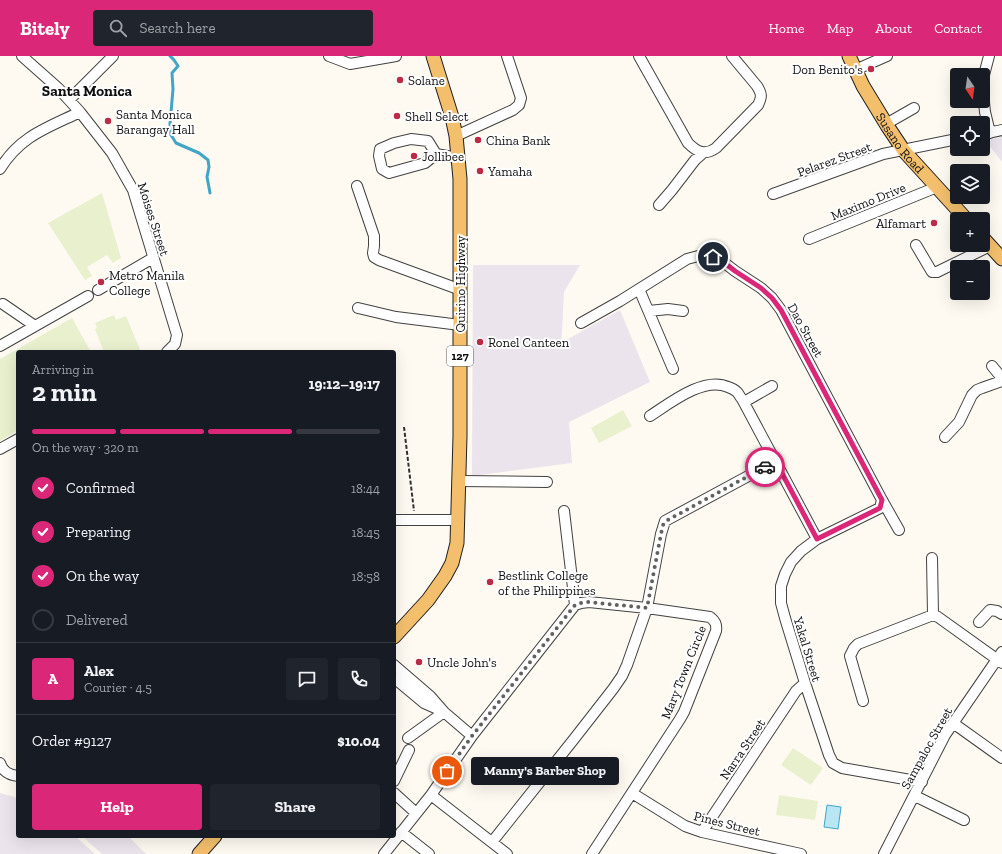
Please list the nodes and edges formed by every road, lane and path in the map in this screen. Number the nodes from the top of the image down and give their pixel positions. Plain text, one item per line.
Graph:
1 (22, 56) edge
2 (113, 56) edge
3 (329, 56) edge
4 (396, 56) edge
5 (433, 56) edge
6 (507, 56) edge
7 (639, 56) edge
8 (732, 56) edge
9 (849, 56) edge
10 (887, 56) edge
11 (989, 56) edge
12 (986, 68) edge
13 (855, 70) junction
14 (70, 99) junction
15 (914, 108) dead end
16 (80, 112) junction
17 (886, 124) junction
18 (1002, 130) edge
19 (990, 132) edge
20 (456, 136) junction
21 (950, 141) edge
22 (904, 151) junction
23 (703, 153) junction
24 (436, 154) junction
25 (458, 158) junction
26 (0, 169) edge
27 (357, 186) dead end
28 (936, 186) junction
29 (773, 194) dead end
30 (659, 205) dead end
31 (960, 212) edge
32 (809, 239) dead end
33 (916, 245) dead end
34 (990, 245) edge
35 (970, 252) edge
36 (153, 258) junction
37 (1002, 259) edge
38 (639, 289) junction
39 (98, 290) dead end
40 (460, 290) junction
41 (88, 296) dead end
42 (3, 304) dead end
43 (358, 308) dead end
44 (649, 311) junction
45 (683, 311) dead end
46 (581, 323) dead end
47 (460, 325) junction
48 (35, 326) junction
49 (0, 346) edge
50 (170, 350) edge
51 (992, 366) dead end
52 (673, 369) dead end
53 (1002, 378) edge
54 (1002, 382) edge
55 (772, 386) dead end
56 (744, 402) junction
57 (650, 416) dead end
58 (404, 427) dead end
59 (945, 436) dead end
60 (16, 440) edge
61 (0, 449) edge
62 (776, 462) junction
63 (459, 481) junction
64 (547, 482) dead end
65 (882, 500) junction
66 (564, 511) dead end
67 (396, 520) edge
68 (415, 520) junction
69 (459, 520) junction
70 (899, 530) dead end
71 (817, 539) junction
72 (932, 558) dead end
73 (575, 605) junction
74 (647, 608) junction
75 (1002, 614) edge
76 (933, 615) junction
77 (979, 622) dead end
78 (396, 636) edge
79 (1001, 658) edge
80 (396, 667) edge
81 (396, 680) edge
82 (805, 682) junction
83 (863, 701) dead end
84 (444, 712) junction
85 (953, 724) junction
86 (472, 736) junction
87 (408, 738) dead end
88 (409, 750) dead end
89 (1002, 758) edge
90 (0, 763) edge
91 (16, 776) edge
92 (396, 777) edge
93 (922, 782) junction
94 (632, 793) junction
95 (396, 794) edge
96 (431, 794) junction
97 (915, 796) junction
98 (416, 813) junction
99 (964, 820) dead end
100 (401, 832) junction
101 (702, 832) junction
102 (213, 838) edge
103 (492, 842) junction
104 (199, 854) edge
105 (384, 854) edge
106 (429, 854) edge
107 (507, 854) edge
108 (592, 854) edge
109 (801, 854) edge
110 (884, 854) edge

1 - 14 street, Moises Street
2 - 14 street
3 - 4 street
5 - 20 main road, Quirino Highway / 127
6 - 20 street
7 - 23 street
8 - 23 street
9 - 13 main road, Susano Road
10 - 13 street
11 - 12 street
13 - 17 main road, Susano Road
14 - 16 street, Moises Street
15 - 17 street
16 - 26 street
16 - 36 street, Moises Street
17 - 22 main road, Susano Road
18 - 19 street
20 - 25 main road, Quirino Highway / 127
21 - 22 street, Pelarez Street
22 - 28 main road, Susano Road
22 - 29 street, Pelarez Street
23 - 30 street
24 - 24 street
24 - 25 street
25 - 40 main road, Quirino Highway / 127
27 - 40 street
28 - 31 main road, Susano Road
28 - 32 street, Maximo Drive
33 - 35 street
34 - 37 main road
36 - 39 street
36 - 50 street, Moises Street
38 - 44 street
38 - 46 street, Dao Street
38 - 65 street, Dao Street
40 - 47 main road, Quirino Highway / 127
41 - 48 street
42 - 48 street
43 - 47 street
44 - 45 street
44 - 52 street
47 - 63 main road, Quirino Highway / 127
48 - 49 street
51 - 53 street
54 - 59 street
55 - 56 street
56 - 57 street
56 - 62 street
58 - 68 path
60 - 61 street
62 - 71 street
62 - 74 street
63 - 64 street
63 - 69 main road, Quirino Highway / 127
65 - 70 street, Dao Street
65 - 71 street, Yakal Street
66 - 73 street
67 - 68 street
68 - 69 street
69 - 78 main road, Quirino Highway / 127
71 - 82 street, Yakal Street
72 - 76 street
73 - 74 street, Mary Town Circle
73 - 86 street
74 - 94 street, Mary Town Circle
74 - 103 street
75 - 77 street
76 - 79 street
76 - 83 street
79 - 85 street, Sampaloc Street
80 - 84 street
81 - 84 street
82 - 93 street, Yakal Street
82 - 101 street, Narra Street
84 - 86 street
84 - 87 street
85 - 89 street
85 - 93 street, Sampaloc Street
86 - 96 street
88 - 92 street
90 - 91 street
93 - 97 street, Sampaloc Street
94 - 101 street, Pines Street
94 - 108 street, Mary Town Circle
95 - 98 street
96 - 98 street
96 - 103 street
97 - 99 street
97 - 110 street, Sampaloc Street
98 - 100 street
100 - 105 street
100 - 106 street
101 - 109 street, Pines Street
102 - 104 main road
103 - 107 street

